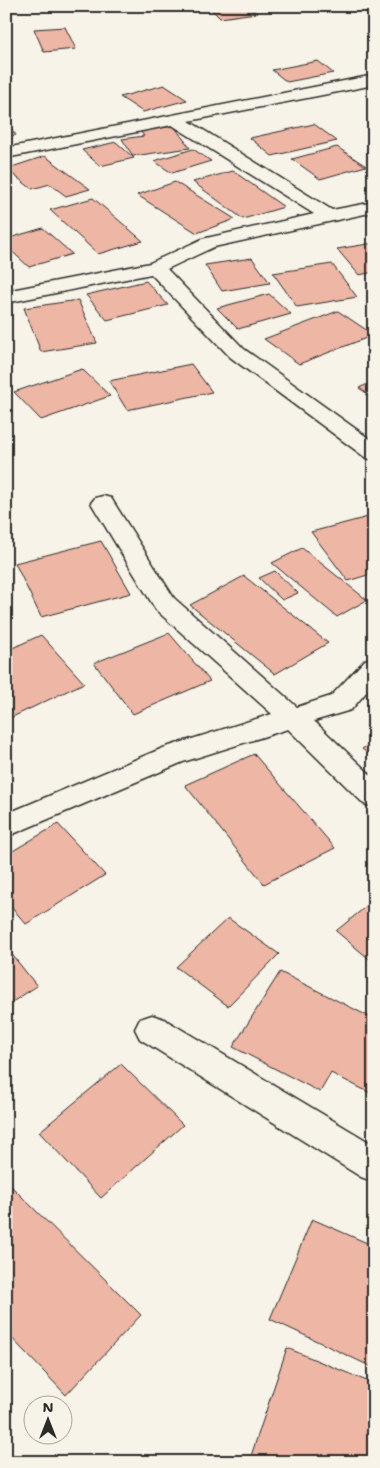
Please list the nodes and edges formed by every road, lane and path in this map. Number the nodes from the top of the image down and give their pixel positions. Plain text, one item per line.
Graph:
1 (374, 80) edge
2 (174, 119) junction
3 (6, 153) edge
4 (374, 207) edge
5 (329, 216) junction
6 (155, 268) junction
7 (6, 297) edge
8 (374, 453) edge
9 (103, 502) dead end
10 (374, 666) edge
11 (294, 719) junction
12 (374, 796) edge
13 (6, 826) edge
14 (152, 1030) dead end
15 (374, 1165) edge

1 - 2 street
2 - 3 street
2 - 5 street
4 - 5 street
5 - 6 street
6 - 7 street
6 - 8 street
9 - 11 street
10 - 11 street
11 - 12 street
11 - 13 street
14 - 15 street

